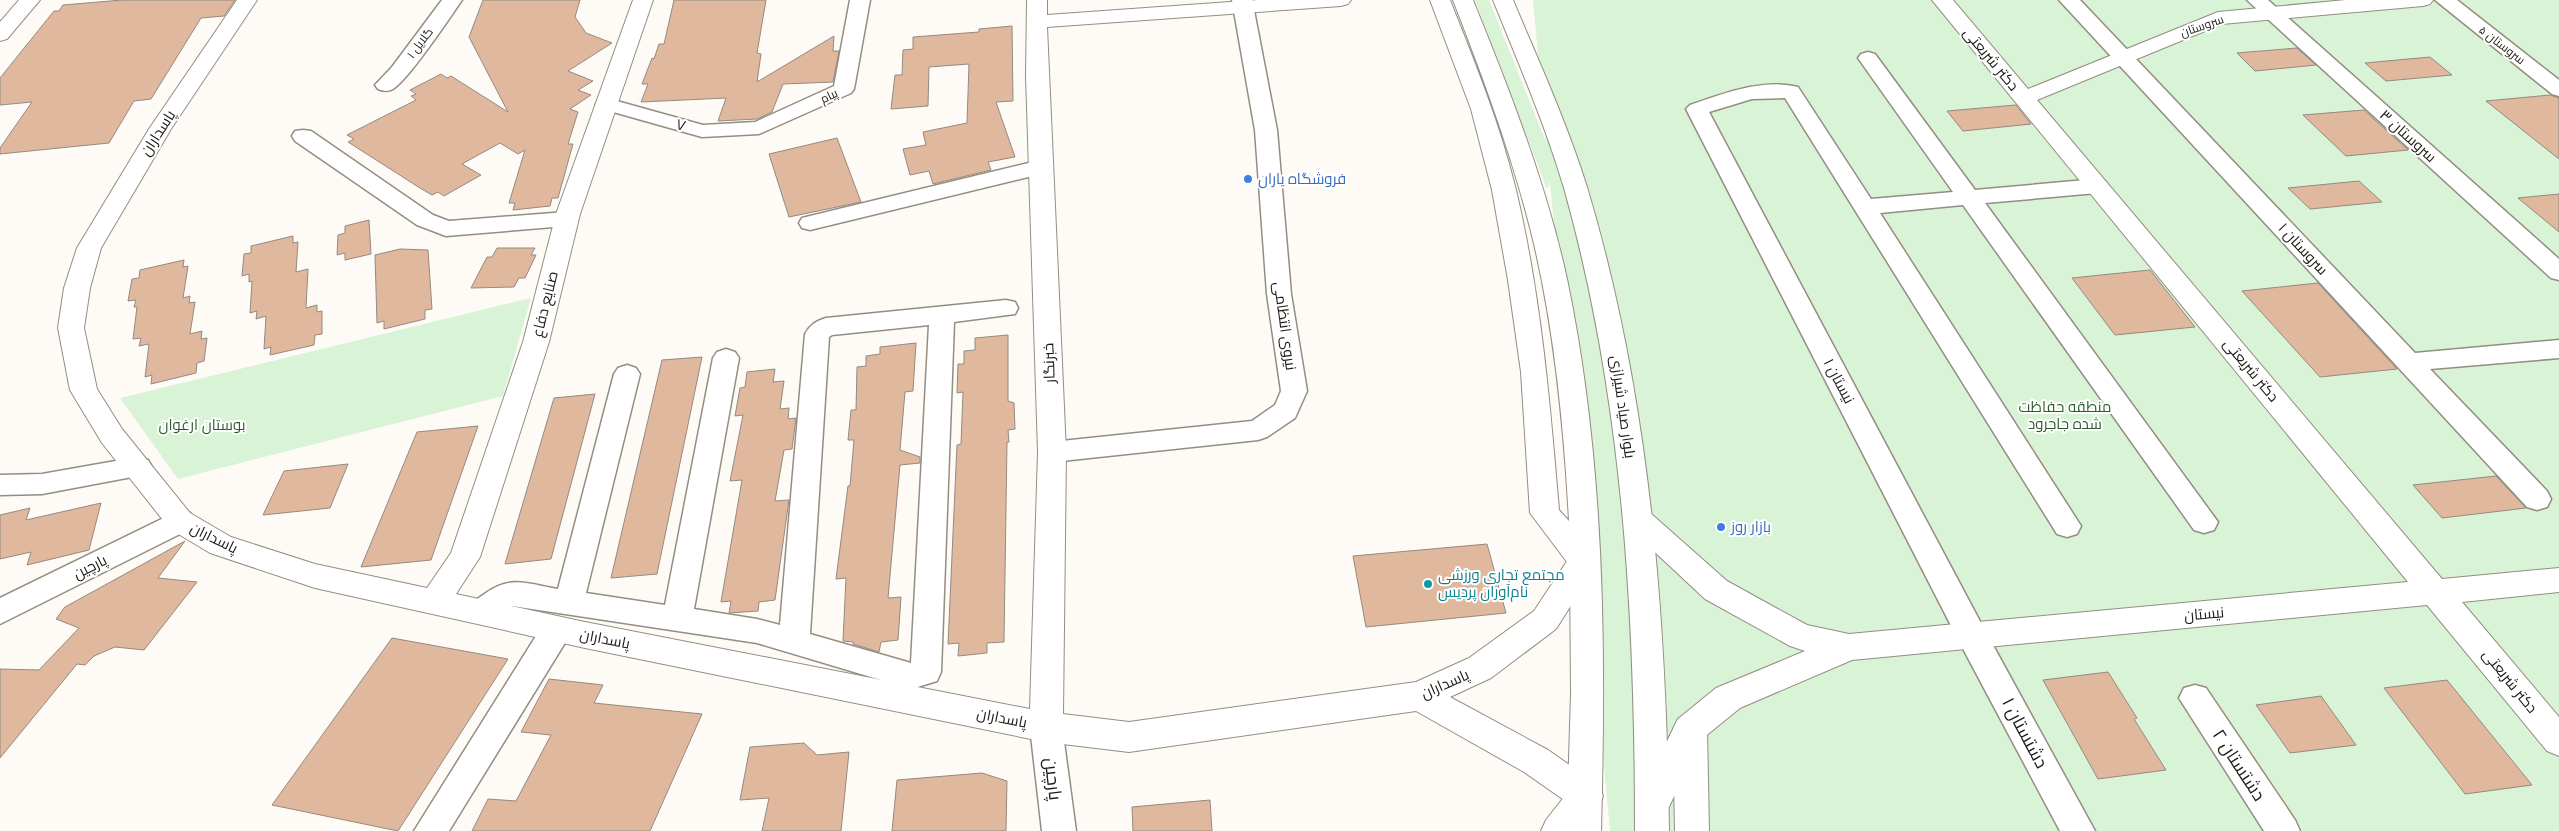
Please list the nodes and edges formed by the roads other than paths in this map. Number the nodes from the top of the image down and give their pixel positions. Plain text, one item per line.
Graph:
1 (30, 0) edge
2 (247, 0) edge
3 (452, 0) edge
4 (643, 0) edge
5 (860, 0) edge
6 (1341, 0) edge
7 (1440, 0) edge
8 (1463, 0) edge
9 (1502, 0) edge
10 (1942, 0) edge
11 (2069, 0) edge
12 (2423, 0) edge
13 (2445, 0) edge
14 (1242, 4) edge
15 (2264, 6) edge
16 (1038, 11) edge
17 (0, 35) edge
18 (2123, 57) junction
19 (1868, 58) dead end
20 (385, 85) dead end
21 (2559, 90) edge
22 (2024, 98) junction
23 (606, 104) junction
24 (759, 128) joint
25 (303, 136) dead end
26 (1041, 167) junction
27 (2097, 186) junction
28 (1970, 198) junction
29 (1864, 207) junction
30 (566, 220) junction
31 (810, 223) dead end
32 (2559, 272) edge
33 (1006, 308) dead end
34 (942, 315) junction
35 (2559, 349) edge
36 (726, 358) dead end
37 (2409, 362) junction
38 (627, 374) dead end
39 (1052, 452) junction
40 (138, 467) junction
41 (0, 485) edge
42 (2537, 499) dead end
43 (1638, 519) junction
44 (180, 521) junction
45 (2204, 522) dead end
46 (2066, 526) dead end
47 (1584, 561) junction
48 (2559, 580) edge
49 (2436, 592) junction
50 (434, 601) junction
51 (0, 612) edge
52 (563, 616) junction
53 (677, 619) junction
54 (1972, 636) junction
55 (794, 642) junction
56 (1849, 647) junction
57 (1418, 696) junction
58 (2195, 698) dead end
59 (1046, 727) junction
60 (1690, 729) junction
61 (2559, 741) edge
62 (1586, 796) junction
63 (1652, 819) edge
64 (431, 831) edge
65 (1059, 831) edge
66 (1558, 831) edge
67 (1584, 831) edge
68 (1692, 831) edge
69 (2078, 831) edge
70 (2283, 831) edge

1 - 17 street
2 - 40 street, پاسداران
3 - 20 street, گلایل ۱
4 - 23 street, صنایع دفاع
5 - 24 street, پیام
6 - 14 street
7 - 47 street
8 - 47 street
9 - 43 street, بلوار صیاد شیرازی
10 - 22 street, دکتر شریعتی
11 - 18 street, سروستان ۱
12 - 15 street, سروستان
13 - 21 street, سروستان ۵
14 - 16 street
14 - 39 street, نیروی انتظامی
15 - 18 street, سروستان
15 - 32 street, سروستان ۳
16 - 26 street, خبرنگار
18 - 22 street, سروستان
18 - 37 street, سروستان ۱
19 - 28 street
22 - 27 street, دکتر شریعتی
23 - 24 street, ۷
23 - 30 street, صنایع دفاع
25 - 30 street
26 - 31 street
26 - 39 street, خبرنگار
27 - 28 street
27 - 49 street, دکتر شریعتی
28 - 29 street
28 - 45 street
29 - 46 street
29 - 54 street, نیستان ۱
30 - 50 street, صنایع دفاع
33 - 34 street
34 - 55 street
34 - 55 street
35 - 37 street
36 - 53 street
37 - 42 street, سروستان ۱
38 - 52 street
39 - 59 street, خبرنگار
40 - 41 street
40 - 44 street, پاسداران
43 - 56 street
43 - 63 street, بلوار صیاد شیرازی
44 - 50 street, پاسداران
44 - 51 street, پارچین
47 - 57 street, پاسداران
47 - 62 street
48 - 49 street, نیستان
49 - 54 street, نیستان
49 - 61 street, دکتر شریعتی
50 - 52 street, پاسداران
52 - 53 street
52 - 59 street, پاسداران
52 - 64 street
53 - 55 street
54 - 56 street, نیستان
54 - 69 street, دشتستان ۱
56 - 60 street
57 - 59 street, پاسداران
57 - 62 street
58 - 70 street, دشتستان ۲
59 - 65 street, پارچین
60 - 63 street
60 - 68 street
62 - 66 street
62 - 67 street

